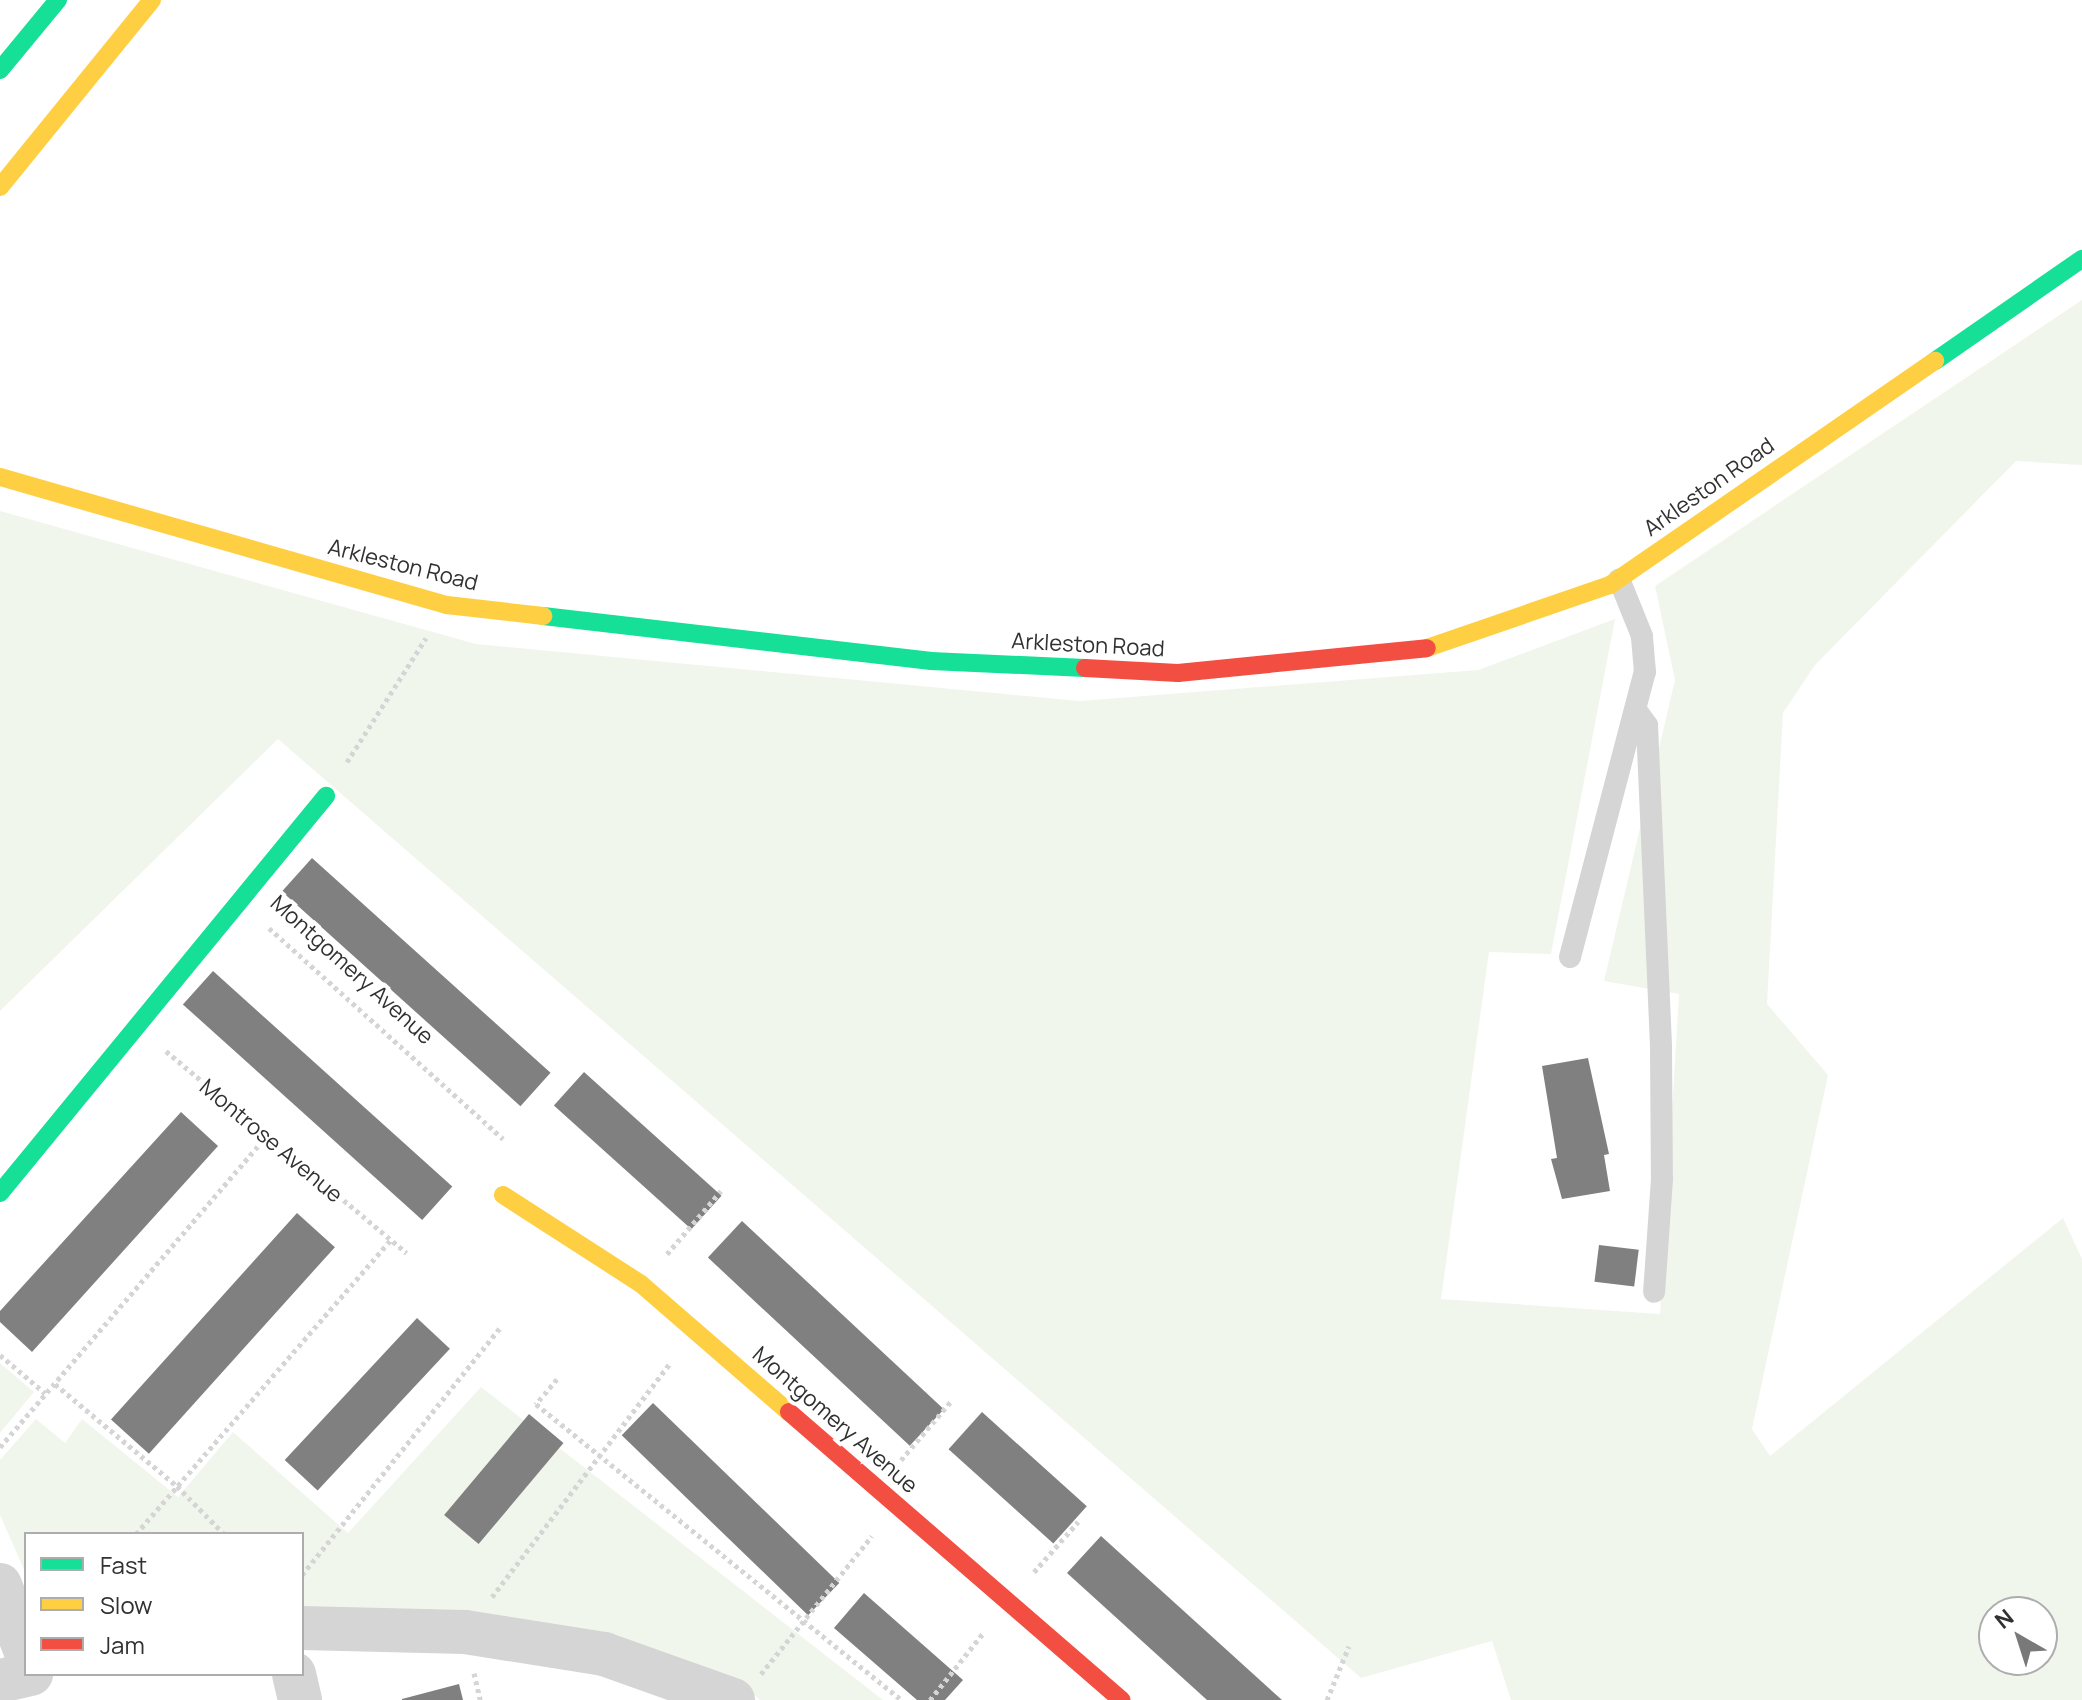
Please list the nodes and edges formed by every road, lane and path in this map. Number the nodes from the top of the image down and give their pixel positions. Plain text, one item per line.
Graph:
1 (58, 0) edge
2 (152, 0) edge
3 (0, 70) edge
4 (0, 187) edge
5 (2082, 259) edge
6 (0, 477) edge
7 (1619, 579) junction
8 (447, 605) junction
9 (1636, 710) junction
10 (326, 796) joint
11 (239, 901) junction
12 (1570, 957) dead end
13 (137, 1026) junction
14 (264, 1139) junction
15 (503, 1139) dead end
16 (721, 1191) dead end
17 (0, 1193) edge
18 (503, 1195) dead end
19 (391, 1240) junction
20 (407, 1253) dead end
21 (663, 1258) dead end
22 (1654, 1292) dead end
23 (500, 1328) dead end
24 (695, 1330) junction
25 (0, 1355) edge
26 (557, 1379) dead end
27 (55, 1384) junction
28 (45, 1393) junction
29 (953, 1399) dead end
30 (0, 1447) edge
31 (600, 1455) junction
32 (177, 1486) junction
33 (877, 1488) junction
34 (897, 1505) junction
35 (1078, 1522) dead end
36 (138, 1532) edge
37 (222, 1532) edge
38 (304, 1573) edge
39 (0, 1585) edge
40 (1008, 1602) junction
41 (803, 1621) junction
42 (304, 1628) edge
43 (465, 1632) junction
44 (1349, 1646) dead end
45 (24, 1647) edge
46 (24, 1676) edge
47 (294, 1676) edge
48 (0, 1681) edge
49 (746, 1689) edge
50 (300, 1700) edge
51 (901, 1700) edge
52 (930, 1700) edge
53 (1122, 1700) edge
54 (1327, 1700) edge

1 - 3 main road
2 - 4 main road
5 - 7 main road, Arkleston Road
6 - 8 main road, Arkleston Road
7 - 8 main road, Arkleston Road
7 - 9 lane
8 - 10 path
9 - 12 lane
9 - 22 lane
10 - 11 main road
11 - 13 main road
11 - 15 path, Montgomery Avenue
13 - 14 path, Montrose Avenue
13 - 17 main road
14 - 19 path, Montrose Avenue
14 - 27 path
16 - 21 path
18 - 24 main road, Montgomery Avenue
19 - 20 path, Montrose Avenue
19 - 32 path
23 - 38 path
24 - 31 path
24 - 33 main road, Montgomery Avenue
25 - 28 path
26 - 31 path
27 - 28 path
27 - 32 path
28 - 30 path
29 - 33 path
31 - 41 path
31 - 43 path
32 - 36 path
32 - 37 path
33 - 34 main road, Montgomery Avenue
34 - 40 main road, Montgomery Avenue
34 - 41 path
35 - 40 path
39 - 45 street
40 - 52 path
40 - 53 main road, Montgomery Avenue
41 - 49 path
41 - 51 path
42 - 43 street
43 - 49 street
44 - 54 path
46 - 48 street
47 - 50 street

